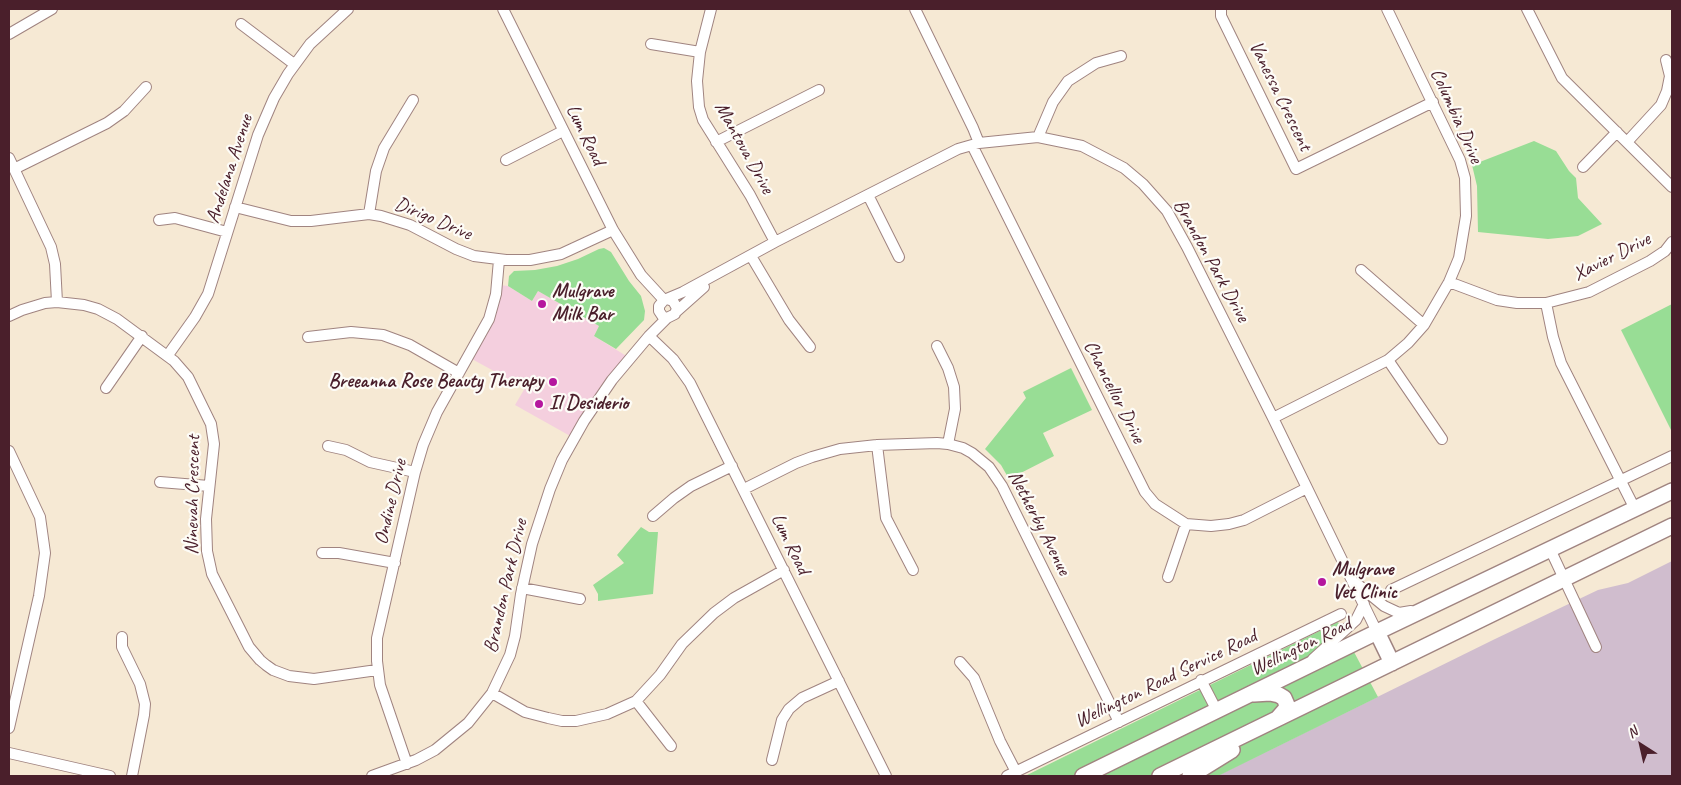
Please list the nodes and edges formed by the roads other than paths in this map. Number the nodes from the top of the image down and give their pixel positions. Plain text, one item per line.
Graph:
1 (52, 9) edge
2 (348, 9) edge
3 (503, 9) edge
4 (711, 9) edge
5 (917, 9) edge
6 (1221, 9) edge
7 (1387, 9) edge
8 (1530, 10) edge
9 (241, 24) dead end
10 (9, 34) edge
11 (651, 44) dead end
12 (700, 52) junction
13 (1122, 56) dead end
14 (1666, 60) dead end
15 (294, 64) junction
16 (146, 88) dead end
17 (819, 90) dead end
18 (413, 100) dead end
19 (1433, 102) junction
20 (563, 131) junction
21 (1617, 132) junction
22 (1038, 137) junction
23 (716, 142) junction
24 (1627, 142) junction
25 (975, 144) junction
26 (9, 158) edge
27 (506, 160) dead end
28 (1583, 167) dead end
29 (14, 169) junction
30 (1672, 187) edge
31 (868, 195) junction
32 (235, 207) junction
33 (369, 214) junction
34 (159, 220) dead end
35 (613, 230) junction
36 (227, 232) junction
37 (775, 242) junction
38 (1672, 242) edge
39 (751, 256) junction
40 (899, 256) dead end
41 (499, 260) junction
42 (731, 267) junction
43 (1361, 270) dead end
44 (1449, 282) junction
45 (57, 302) junction
46 (1546, 303) junction
47 (663, 308) junction
48 (677, 311) junction
49 (9, 316) edge
50 (1424, 325) junction
51 (142, 336) junction
52 (649, 336) junction
53 (308, 337) dead end
54 (937, 346) dead end
55 (810, 347) dead end
56 (168, 355) junction
57 (1388, 360) junction
58 (459, 373) junction
59 (106, 388) dead end
60 (1273, 418) junction
61 (1442, 439) dead end
62 (948, 444) junction
63 (877, 445) junction
64 (328, 446) dead end
65 (9, 451) edge
66 (1672, 456) edge
67 (732, 466) junction
68 (415, 472) junction
69 (1622, 480) junction
70 (160, 482) dead end
71 (210, 486) junction
72 (1307, 488) junction
73 (744, 489) junction
74 (1672, 491) edge
75 (1635, 508) junction
76 (653, 516) dead end
77 (1186, 524) junction
78 (1672, 526) edge
79 (1550, 549) junction
80 (322, 553) dead end
81 (395, 563) junction
82 (784, 570) junction
83 (913, 570) dead end
84 (1168, 577) dead end
85 (1564, 579) junction
86 (1353, 580) junction
87 (522, 588) junction
88 (1391, 590) dead end
89 (580, 599) dead end
90 (1364, 604) junction
91 (1428, 608) junction
92 (1341, 614) dead end
93 (1377, 632) junction
94 (122, 638) dead end
95 (1596, 647) dead end
96 (960, 662) dead end
97 (1392, 663) junction
98 (1303, 668) junction
99 (377, 670) junction
100 (1202, 680) junction
101 (839, 681) junction
102 (492, 693) junction
103 (1250, 694) junction
104 (636, 701) junction
105 (1217, 711) junction
106 (1277, 718) junction
107 (1119, 722) junction
108 (9, 728) edge
109 (671, 746) dead end
110 (9, 753) edge
111 (772, 760) dead end
112 (407, 764) junction
113 (1011, 774) edge
114 (110, 776) edge
115 (132, 776) edge
116 (372, 776) edge
117 (886, 776) edge
118 (1082, 776) edge
119 (1160, 776) edge
120 (1190, 776) edge

1 - 10 street
2 - 15 street, Andelana Avenue
3 - 20 street, Lum Road
4 - 12 street, Mantova Drive
5 - 25 street, Chancellor Drive
6 - 19 street, Vanessa Crescent
7 - 19 street, Columbia Drive
8 - 21 street
9 - 15 street
11 - 12 street
12 - 23 street, Mantova Drive
13 - 22 street
14 - 24 street
15 - 32 street, Andelana Avenue
16 - 29 street
17 - 23 street
18 - 33 street
19 - 44 street, Columbia Drive
20 - 27 street
20 - 35 street, Lum Road
21 - 24 street
21 - 28 street
22 - 25 street, Brandon Park Drive
22 - 60 street, Brandon Park Drive
23 - 37 street, Mantova Drive
24 - 30 street
25 - 31 street, Brandon Park Drive
25 - 77 street, Chancellor Drive
26 - 29 street
29 - 45 street
31 - 37 street, Brandon Park Drive
31 - 40 street
32 - 33 street, Dirigo Drive
32 - 36 street, Andelana Avenue
33 - 41 street, Dirigo Drive
34 - 36 street
35 - 41 street, Dirigo Drive
35 - 47 street, Lum Road
36 - 56 street, Andelana Avenue
37 - 39 street, Brandon Park Drive
38 - 46 street, Xavier Drive
39 - 42 street, Brandon Park Drive
39 - 55 street
41 - 58 street, Ondine Drive
42 - 47 street, Brandon Park Drive
42 - 48 street, Brandon Park Drive
43 - 50 street
44 - 46 street, Xavier Drive
44 - 50 street, Columbia Drive
45 - 49 street, Ninevah Crescent
45 - 51 street, Ninevah Crescent
46 - 69 street
47 - 48 street, Brandon Park Drive
47 - 48 street
47 - 52 street, Brandon Park Drive
50 - 57 street, Columbia Drive
51 - 56 street, Ninevah Crescent
51 - 59 street
52 - 67 street, Lum Road
52 - 87 street, Brandon Park Drive
53 - 58 street
54 - 62 street
56 - 71 street, Ninevah Crescent
57 - 60 street, Columbia Drive
57 - 61 street
58 - 68 street, Ondine Drive
60 - 72 street, Brandon Park Drive
62 - 63 street, Netherby Avenue
62 - 107 street, Netherby Avenue
63 - 73 street, Netherby Avenue
63 - 83 street
64 - 68 street
65 - 108 street
66 - 69 street
67 - 73 street, Lum Road
67 - 76 street
68 - 81 street, Ondine Drive
69 - 75 street
69 - 88 street
70 - 71 street
71 - 99 street, Ninevah Crescent
72 - 77 street, Chancellor Drive
72 - 86 street, Brandon Park Drive
73 - 82 street, Lum Road
74 - 75 highway, Wellington Road
75 - 79 highway, Wellington Road
77 - 84 street
78 - 85 highway
79 - 85 street
79 - 91 highway, Wellington Road
80 - 81 street
81 - 99 street, Ondine Drive
82 - 101 street, Lum Road
82 - 104 street
85 - 95 street
85 - 97 highway
86 - 90 street, Brandon Park Drive
86 - 91 street
87 - 89 street
87 - 102 street, Brandon Park Drive
90 - 93 street, Brandon Park Drive
90 - 98 street
91 - 93 highway, Wellington Road
92 - 100 street, Wellington Road Service Road
93 - 97 highway
93 - 98 highway, Wellington Road
94 - 115 street
96 - 113 street
97 - 106 highway
98 - 103 highway, Wellington Road
99 - 112 street, Ondine Drive
100 - 105 street
100 - 107 street, Wellington Road Service Road
101 - 111 street
101 - 117 street, Lum Road
102 - 104 street
102 - 112 street, Brandon Park Drive
103 - 105 highway, Wellington Road
103 - 106 highway
104 - 109 street
105 - 118 highway, Wellington Road
106 - 119 highway
106 - 120 highway
107 - 113 street, Wellington Road Service Road
110 - 114 street
112 - 116 street, Brandon Park Drive

